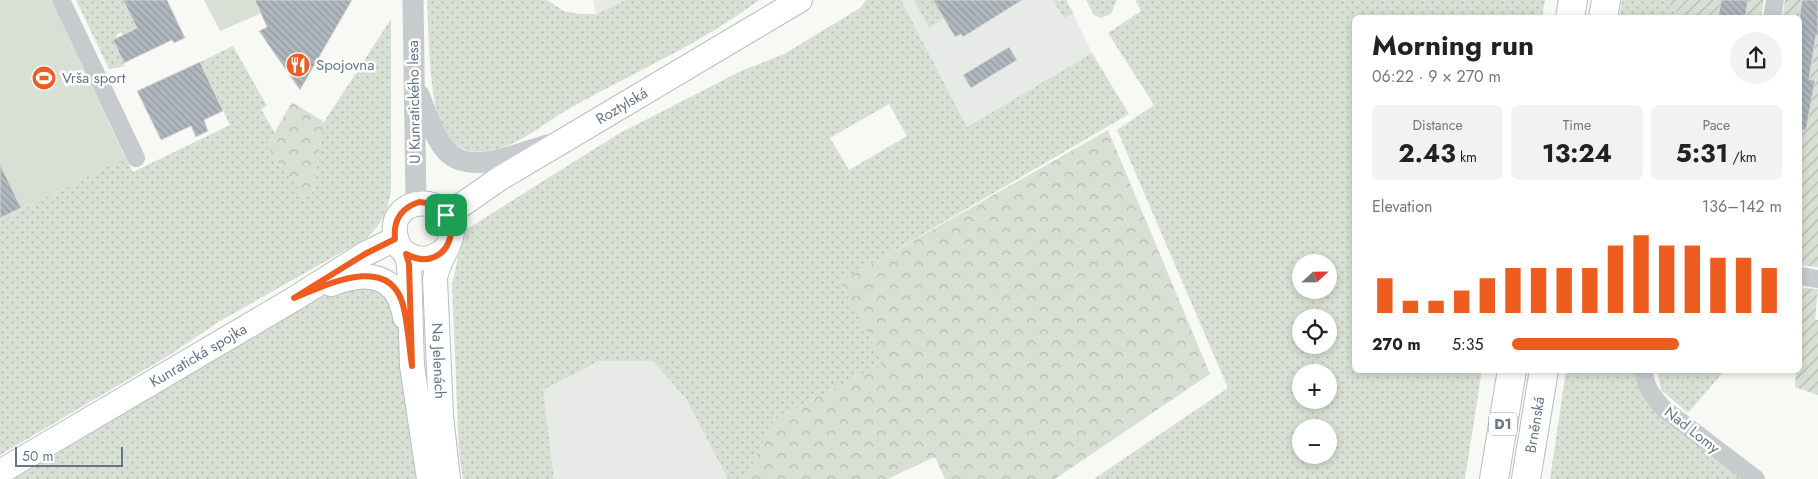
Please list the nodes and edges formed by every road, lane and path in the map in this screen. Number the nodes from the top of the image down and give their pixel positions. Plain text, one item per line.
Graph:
1 (61, 0) edge
2 (413, 0) edge
3 (800, 0) edge
4 (1573, 0) edge
5 (1606, 0) edge
6 (1775, 0) edge
7 (1570, 15) edge
8 (1604, 15) edge
9 (1772, 15) edge
10 (414, 84) junction
11 (565, 140) junction
12 (136, 158) dead end
13 (416, 203) junction
14 (446, 215) junction
15 (401, 246) junction
16 (446, 248) junction
17 (1802, 276) edge
18 (1818, 279) edge
19 (294, 298) junction
20 (412, 366) junction
21 (1512, 373) edge
22 (1544, 373) edge
23 (1644, 373) edge
24 (1534, 430) junction
25 (0, 472) edge
26 (429, 479) edge
27 (448, 479) edge
28 (1494, 479) edge
29 (1526, 479) edge
30 (1536, 479) edge
31 (1756, 479) edge

1 - 12 street
2 - 10 street, U Kunratického lesa
3 - 11 main road, Roztylská
4 - 7 highway
5 - 8 highway
6 - 9 street
10 - 11 street
10 - 13 street, U Kunratického lesa
11 - 14 main road, Roztylská
13 - 14 main road
13 - 15 main road, Na Jelenách
14 - 16 main road, Na Jelenách
15 - 16 main road
15 - 19 main road, Kunratická spojka
15 - 20 main road, Na Jelenách
16 - 27 main road, Na Jelenách
17 - 18 street
19 - 20 main road
19 - 25 main road, Kunratická spojka
20 - 26 main road, Na Jelenách
21 - 28 highway, D1
22 - 24 highway, Brněnská / D1
23 - 31 street, Nad Lomy
24 - 29 highway, Brněnská / D1
24 - 30 highway

